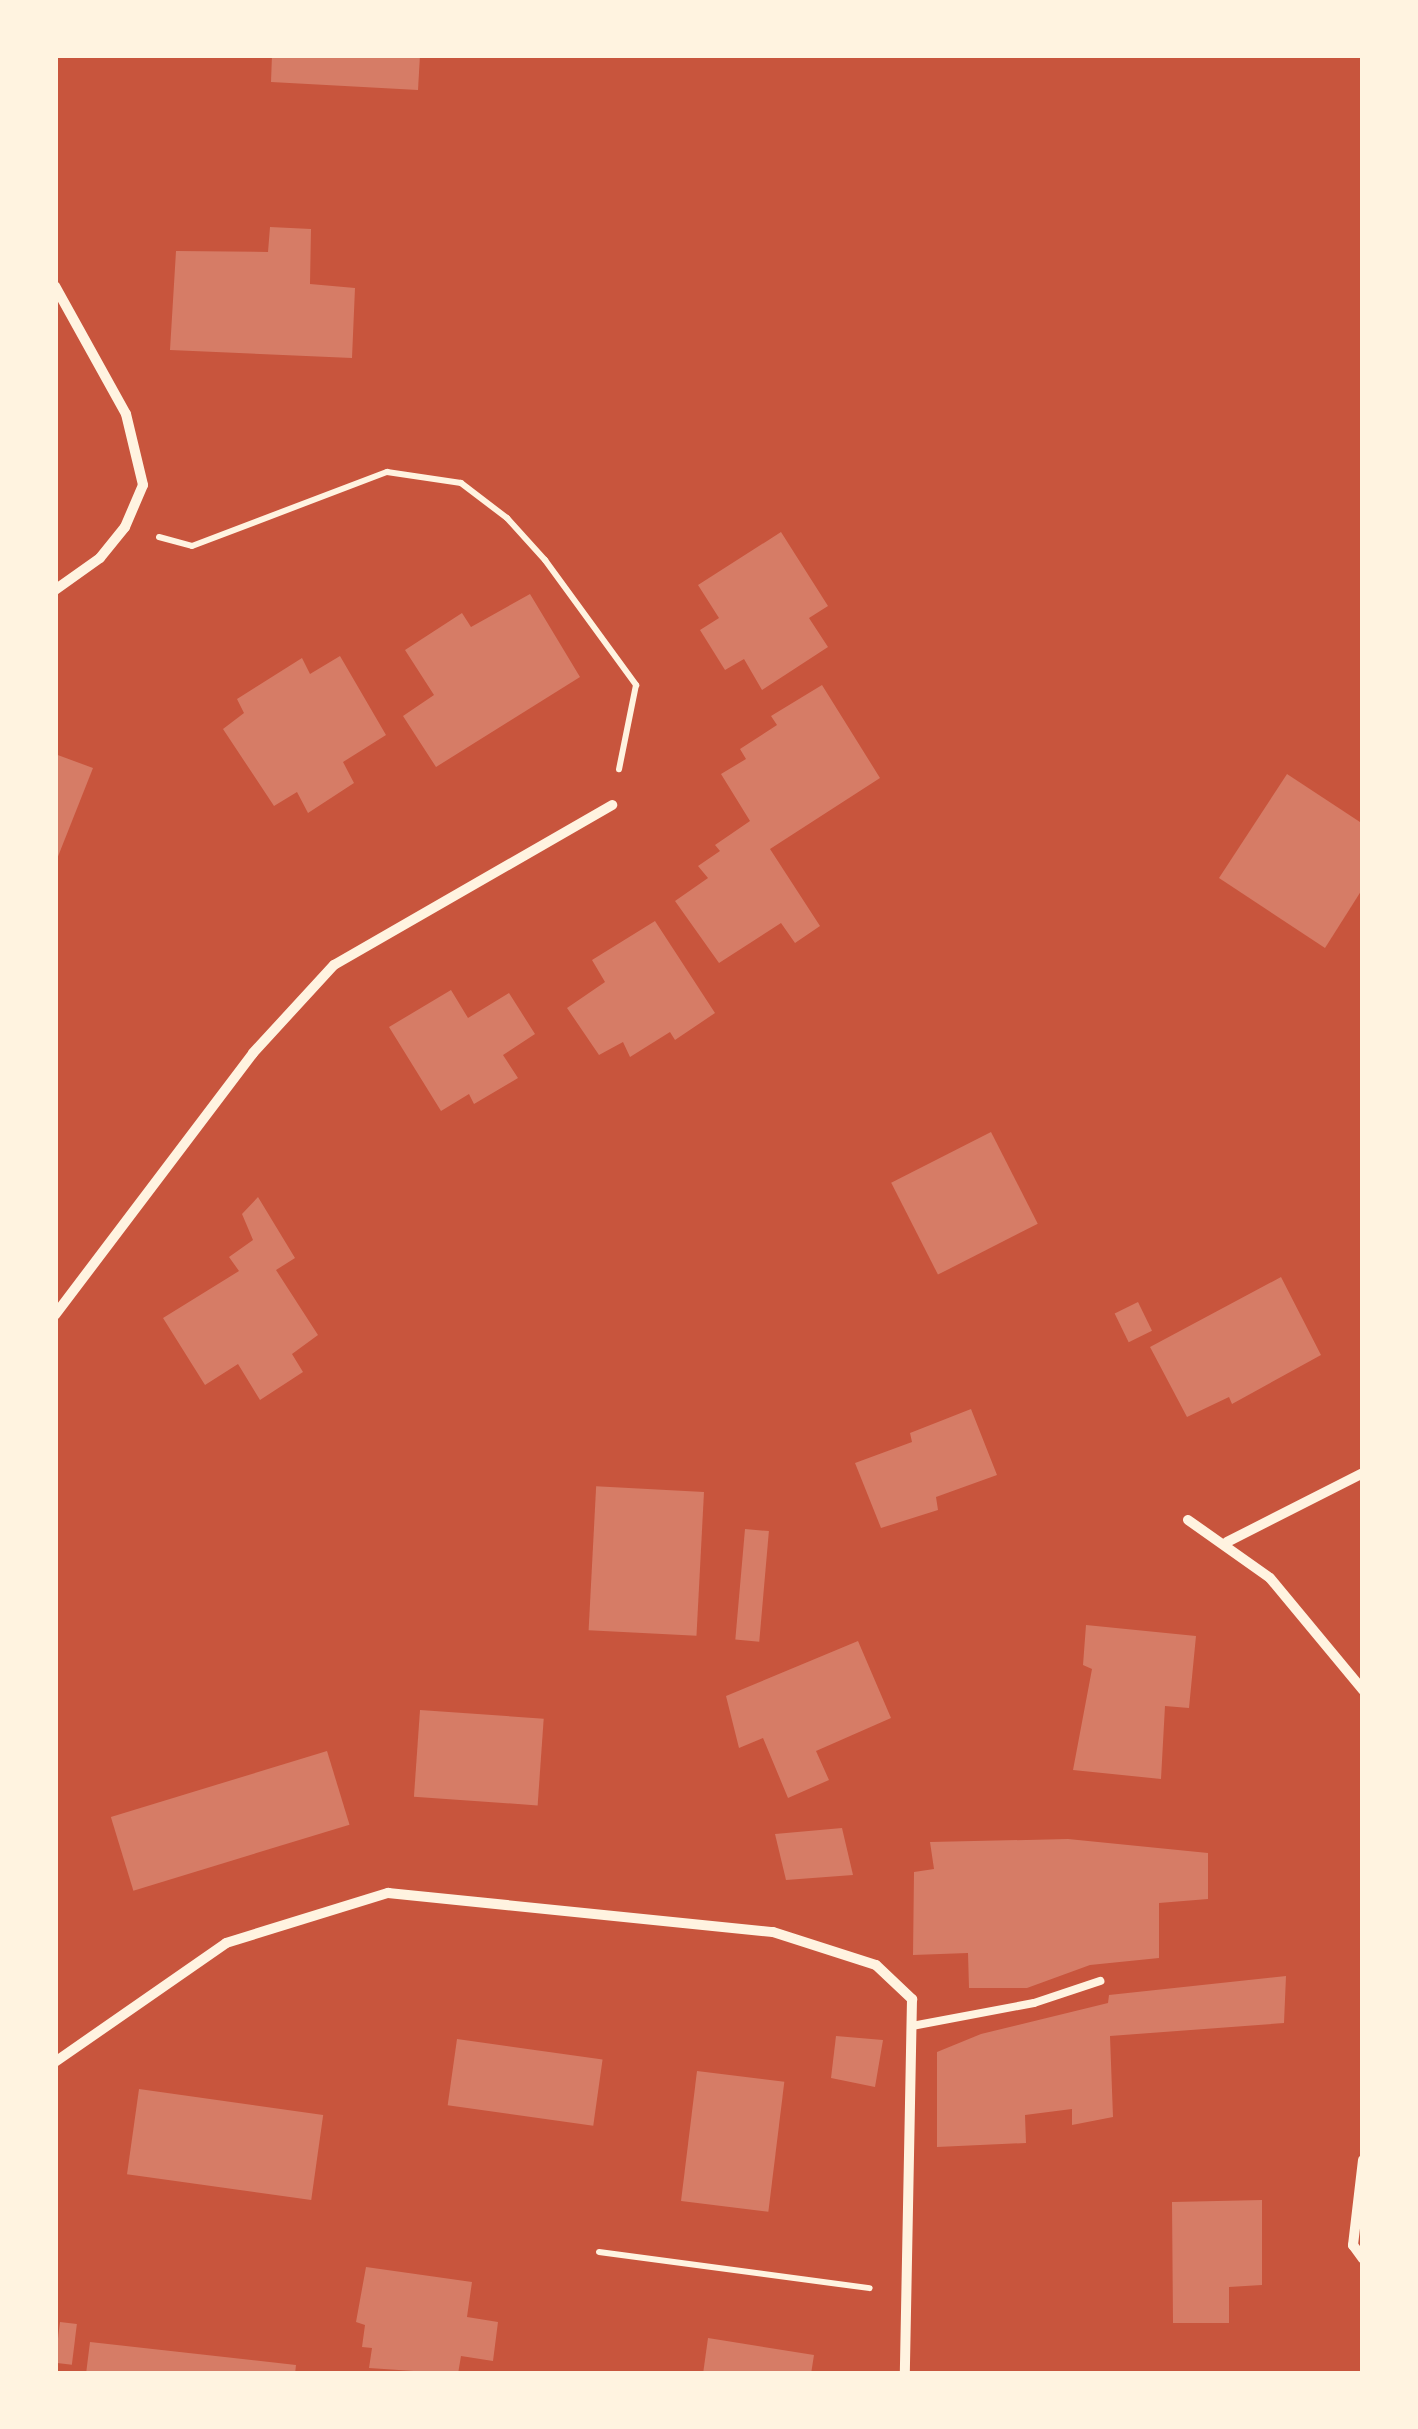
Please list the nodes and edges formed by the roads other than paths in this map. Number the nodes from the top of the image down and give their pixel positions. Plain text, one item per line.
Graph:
1 (55, 286) edge
2 (55, 590) edge
3 (612, 805) road end
4 (55, 1314) edge
5 (1363, 1473) edge
6 (1188, 1520) dead end
7 (1227, 1542) junction
8 (1363, 1690) edge
9 (1100, 1981) dead end
10 (912, 2026) junction
11 (55, 2062) edge
12 (1363, 2160) edge
13 (1363, 2259) edge
14 (905, 2374) edge

1 - 2 street
3 - 4 street
5 - 7 street
6 - 7 street
7 - 8 street
9 - 10 lane
10 - 11 street
10 - 14 street
12 - 13 street

